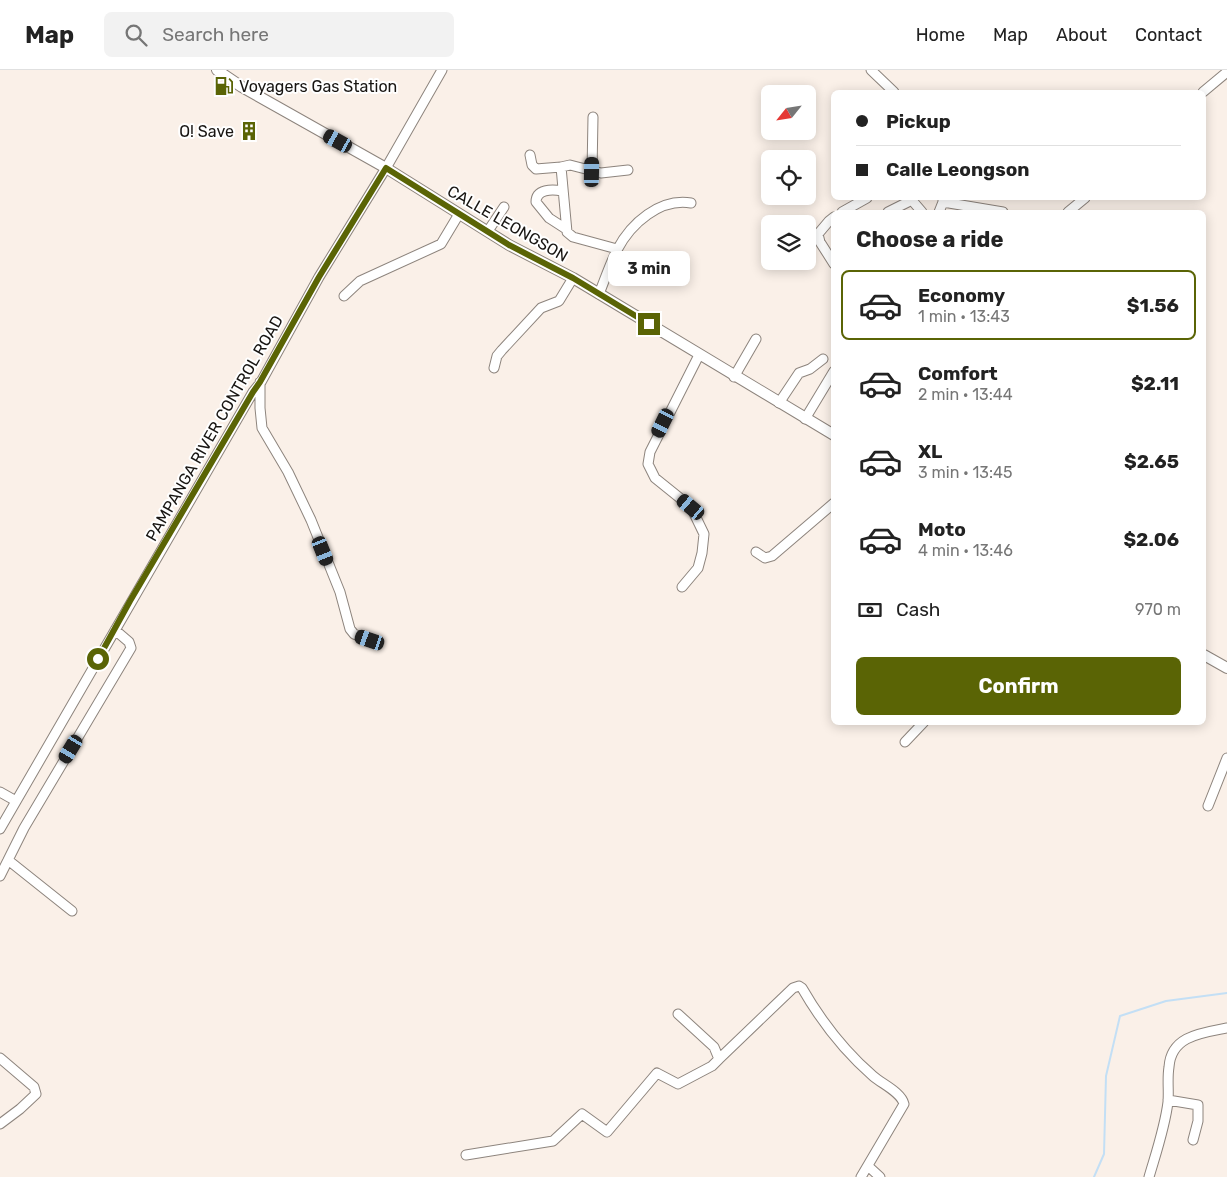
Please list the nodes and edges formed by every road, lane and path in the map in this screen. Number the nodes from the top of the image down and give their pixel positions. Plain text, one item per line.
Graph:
1 (217, 70) edge
2 (442, 70) edge
3 (871, 70) edge
4 (1227, 72) edge
5 (892, 90) edge
6 (1205, 90) edge
7 (593, 117) dead end
8 (530, 155) dead end
9 (561, 167) junction
10 (386, 168) junction
11 (628, 170) dead end
12 (592, 172) junction
13 (562, 191) junction
14 (863, 200) edge
15 (909, 200) edge
16 (912, 200) edge
17 (943, 200) edge
18 (1083, 200) edge
19 (691, 204) dead end
20 (504, 207) dead end
21 (846, 210) edge
22 (892, 210) edge
23 (920, 210) edge
24 (993, 210) edge
25 (1070, 210) edge
26 (459, 214) junction
27 (831, 220) edge
28 (566, 229) junction
29 (488, 231) junction
30 (617, 249) junction
31 (831, 252) edge
32 (573, 278) junction
33 (599, 294) junction
34 (344, 296) dead end
35 (756, 339) dead end
36 (699, 355) junction
37 (823, 359) dead end
38 (494, 368) dead end
39 (831, 376) edge
40 (734, 377) junction
41 (260, 382) junction
42 (779, 403) junction
43 (805, 419) junction
44 (831, 434) edge
45 (831, 507) edge
46 (756, 552) dead end
47 (682, 587) dead end
48 (115, 630) junction
49 (370, 640) dead end
50 (1206, 656) edge
51 (1227, 668) edge
52 (921, 725) edge
53 (905, 742) dead end
54 (1227, 758) edge
55 (0, 792) edge
56 (16, 801) junction
57 (1208, 806) dead end
58 (0, 828) edge
59 (8, 860) junction
60 (0, 876) edge
61 (72, 911) dead end
62 (678, 1014) dead end
63 (1227, 1028) edge
64 (0, 1058) edge
65 (720, 1059) junction
66 (1168, 1100) junction
67 (0, 1124) edge
68 (1193, 1140) dead end
69 (466, 1155) dead end
70 (868, 1166) junction
71 (861, 1177) edge
72 (880, 1177) edge
73 (1149, 1177) edge

1 - 10 main road, CALLE LEONGSON
2 - 10 street, PAMPANGA RIVER CONTROL ROAD
3 - 5 street
4 - 6 street
7 - 12 street
8 - 9 street
9 - 12 street
9 - 13 street
10 - 26 main road, CALLE LEONGSON
10 - 41 street, PAMPANGA RIVER CONTROL ROAD
11 - 12 street
13 - 28 street
13 - 28 street
14 - 21 street
15 - 22 street
16 - 23 street
17 - 24 street
18 - 25 street
19 - 30 street
20 - 29 street
26 - 29 main road, CALLE LEONGSON
26 - 34 street
27 - 31 street
28 - 30 street
29 - 32 main road, CALLE LEONGSON
30 - 33 street
32 - 33 main road, CALLE LEONGSON
32 - 38 street
33 - 36 main road, CALLE LEONGSON
35 - 40 street
36 - 40 main road, CALLE LEONGSON
36 - 47 street
37 - 42 street
39 - 43 street
40 - 42 main road, CALLE LEONGSON
41 - 48 street, PAMPANGA RIVER CONTROL ROAD
41 - 49 street
42 - 43 main road, CALLE LEONGSON
43 - 44 main road, CALLE LEONGSON
45 - 46 street
48 - 56 street, PAMPANGA RIVER CONTROL ROAD
48 - 59 street
50 - 51 main road
52 - 53 street
54 - 57 street
55 - 56 street
56 - 58 street, PAMPANGA RIVER CONTROL ROAD
59 - 60 street
59 - 61 street
62 - 65 street
63 - 66 street
64 - 67 street
65 - 69 street
65 - 70 street
66 - 68 street
66 - 73 street
70 - 71 street
70 - 72 street

